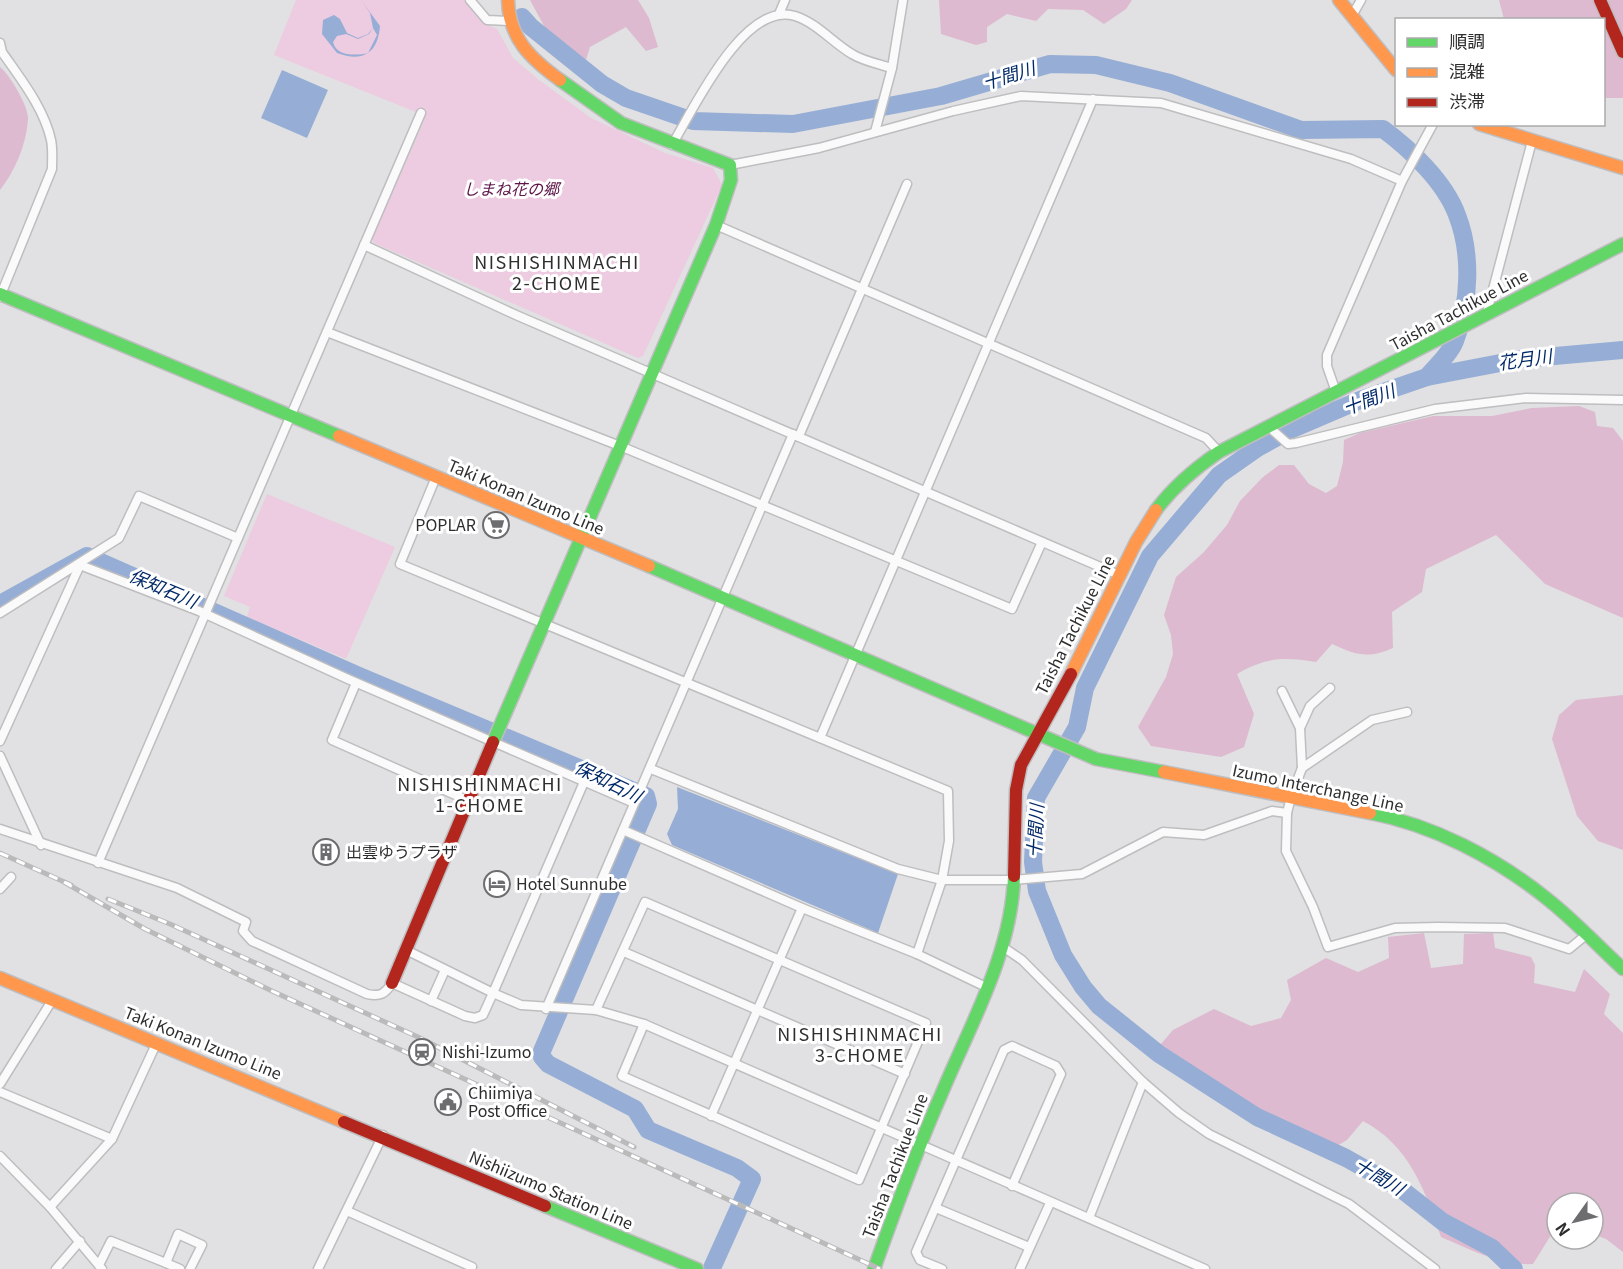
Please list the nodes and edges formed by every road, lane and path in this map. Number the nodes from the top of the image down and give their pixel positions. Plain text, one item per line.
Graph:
1 (470, 0) edge
2 (508, 0) edge
3 (785, 0) edge
4 (903, 0) edge
5 (1339, 0) edge
6 (1361, 0) edge
7 (1594, 0) edge
8 (1600, 0) edge
9 (779, 14) junction
10 (1353, 14) junction
11 (1602, 18) edge
12 (509, 21) junction
13 (1605, 24) edge
14 (0, 43) edge
15 (1623, 52) edge
16 (1623, 65) edge
17 (892, 68) junction
18 (1395, 69) edge
19 (1093, 99) junction
20 (421, 113) dead end
21 (1431, 126) edge
22 (1485, 126) edge
23 (874, 132) junction
24 (1532, 141) junction
25 (672, 145) junction
26 (730, 165) junction
27 (1623, 168) edge
28 (1402, 181) junction
29 (908, 184) dead end
30 (716, 225) junction
31 (1623, 244) edge
32 (364, 245) junction
33 (863, 289) junction
34 (0, 296) edge
35 (1486, 316) junction
36 (327, 332) junction
37 (990, 344) junction
38 (652, 372) junction
39 (1336, 392) junction
40 (1623, 400) edge
41 (292, 417) junction
42 (1269, 427) junction
43 (796, 435) junction
44 (620, 447) junction
45 (1219, 452) junction
46 (436, 477) junction
47 (925, 490) junction
48 (762, 506) junction
49 (581, 537) junction
50 (238, 538) junction
51 (1042, 542) junction
52 (895, 561) junction
53 (80, 565) junction
54 (1119, 575) junction
55 (724, 598) junction
56 (0, 612) edge
57 (205, 614) junction
58 (543, 623) junction
59 (857, 654) junction
60 (356, 683) junction
61 (685, 683) junction
62 (1330, 688) dead end
63 (1282, 691) dead end
64 (1407, 712) dead end
65 (1300, 728) junction
66 (1037, 734) junction
67 (820, 738) junction
68 (0, 741) edge
69 (494, 744) junction
70 (0, 756) edge
71 (1302, 768) junction
72 (651, 769) junction
73 (584, 782) junction
74 (1291, 797) junction
75 (469, 801) junction
76 (634, 803) junction
77 (1287, 813) junction
78 (0, 829) edge
79 (623, 830) junction
80 (41, 845) junction
81 (98, 863) junction
82 (11, 877) dead end
83 (1014, 879) junction
84 (942, 880) junction
85 (0, 890) edge
86 (801, 908) junction
87 (1586, 935) junction
88 (1003, 947) junction
89 (406, 950) junction
90 (624, 952) junction
91 (917, 954) junction
92 (780, 958) junction
93 (1623, 969) edge
94 (445, 970) junction
95 (0, 978) edge
96 (393, 983) junction
97 (986, 987) junction
98 (493, 993) junction
99 (53, 999) junction
100 (431, 1001) junction
101 (546, 1009) junction
102 (596, 1010) junction
103 (757, 1010) junction
104 (644, 1024) junction
105 (157, 1042) junction
106 (734, 1062) junction
107 (905, 1074) junction
108 (1143, 1082) junction
109 (0, 1084) edge
110 (0, 1092) edge
111 (711, 1116) junction
112 (882, 1127) junction
113 (388, 1138) junction
114 (112, 1139) junction
115 (919, 1146) junction
116 (0, 1156) edge
117 (955, 1162) junction
118 (1012, 1186) junction
119 (1050, 1203) junction
120 (50, 1207) junction
121 (936, 1208) junction
122 (347, 1211) junction
123 (1089, 1218) junction
124 (80, 1240) junction
125 (1029, 1247) junction
126 (166, 1263) junction
127 (101, 1267) edge
128 (56, 1269) edge
129 (180, 1269) edge
130 (190, 1269) edge
131 (318, 1269) edge
132 (471, 1269) edge
133 (698, 1269) edge
134 (874, 1269) edge
135 (942, 1269) edge
136 (1020, 1269) edge
137 (1205, 1269) edge
138 (1435, 1269) edge

1 - 12 street
2 - 12 main road
3 - 9 street
4 - 17 street
5 - 10 main road
6 - 10 street
7 - 11 main road
8 - 15 main road
9 - 17 street
9 - 25 street
10 - 18 main road
12 - 25 main road
13 - 16 main road
14 - 34 street
17 - 23 street
19 - 23 street
19 - 28 street
19 - 37 street
20 - 32 street
21 - 28 street
22 - 24 main road
23 - 26 street
24 - 27 main road
24 - 35 street
25 - 26 main road
26 - 30 main road
28 - 39 street
29 - 33 street
30 - 33 street
30 - 38 main road
31 - 35 main road, Taisha Tachikue Line
32 - 36 street
32 - 38 street
33 - 37 street
33 - 43 street
34 - 41 main road, Taki Konan Izumo Line
35 - 39 main road, Taisha Tachikue Line
36 - 41 street
36 - 44 street
37 - 45 street
37 - 47 street
38 - 43 street
38 - 44 main road
39 - 42 main road, Taisha Tachikue Line
40 - 42 street
41 - 46 main road, Taki Konan Izumo Line
41 - 50 street
42 - 45 main road, Taisha Tachikue Line
43 - 47 street
43 - 48 street
44 - 48 street
44 - 49 main road
45 - 54 main road, Taisha Tachikue Line
46 - 49 main road, Taki Konan Izumo Line
46 - 58 street
47 - 51 street
47 - 52 street
48 - 52 street
48 - 55 street
49 - 55 main road, Taki Konan Izumo Line
49 - 58 main road
50 - 53 street
50 - 57 street
51 - 52 street
51 - 54 street
52 - 59 street
53 - 56 street
53 - 57 street
53 - 68 street
54 - 66 main road, Taisha Tachikue Line
55 - 59 main road, Taki Konan Izumo Line
55 - 61 street
57 - 60 street
57 - 81 street
58 - 61 street
58 - 69 main road
59 - 66 main road, Taki Konan Izumo Line
59 - 67 street
60 - 69 street
60 - 75 street
61 - 67 street
61 - 72 street
62 - 65 street
63 - 65 street
64 - 71 street
65 - 71 street
66 - 74 main road, Izumo Interchange Line
66 - 83 main road, Taisha Tachikue Line
67 - 84 street
69 - 73 street
69 - 75 main road
70 - 80 street
71 - 74 street
72 - 76 street
72 - 84 street
73 - 76 street
73 - 98 street
74 - 77 street
74 - 87 main road, Izumo Interchange Line
75 - 89 main road
76 - 79 street
77 - 83 street
77 - 87 street
78 - 80 street
79 - 86 street
79 - 101 street
80 - 81 street
81 - 96 street
82 - 85 street
83 - 84 street
83 - 88 main road, Taisha Tachikue Line
84 - 91 street
86 - 91 street
86 - 92 street
87 - 93 main road, Izumo Interchange Line
88 - 97 main road, Taisha Tachikue Line
88 - 108 street
89 - 94 street
89 - 96 main road
90 - 92 street
90 - 102 street
90 - 103 street
91 - 97 street
92 - 103 street
92 - 107 street
94 - 98 street
94 - 100 street
95 - 99 main road, Taki Konan Izumo Line
96 - 100 street
97 - 115 main road, Taisha Tachikue Line
98 - 100 street
98 - 101 street
99 - 105 main road, Taki Konan Izumo Line
99 - 109 street
101 - 102 street
102 - 104 street
103 - 106 street
103 - 107 street
104 - 106 street
104 - 111 street
105 - 113 main road, Taki Konan Izumo Line
105 - 114 street
106 - 111 street
106 - 112 street
107 - 112 street
108 - 123 street
108 - 138 street
110 - 114 street
111 - 112 street
112 - 115 street
113 - 122 street
113 - 133 main road, Nishiizumo Station Line
114 - 120 street
115 - 117 street
115 - 134 main road, Taisha Tachikue Line
116 - 120 street
117 - 118 street
117 - 118 street
117 - 121 street
118 - 119 street
119 - 123 street
119 - 125 street
120 - 124 street
121 - 125 street
121 - 135 street
122 - 131 street
122 - 132 street
123 - 137 street
124 - 127 street
124 - 128 street
125 - 136 street
126 - 127 street
126 - 129 street
126 - 130 street

